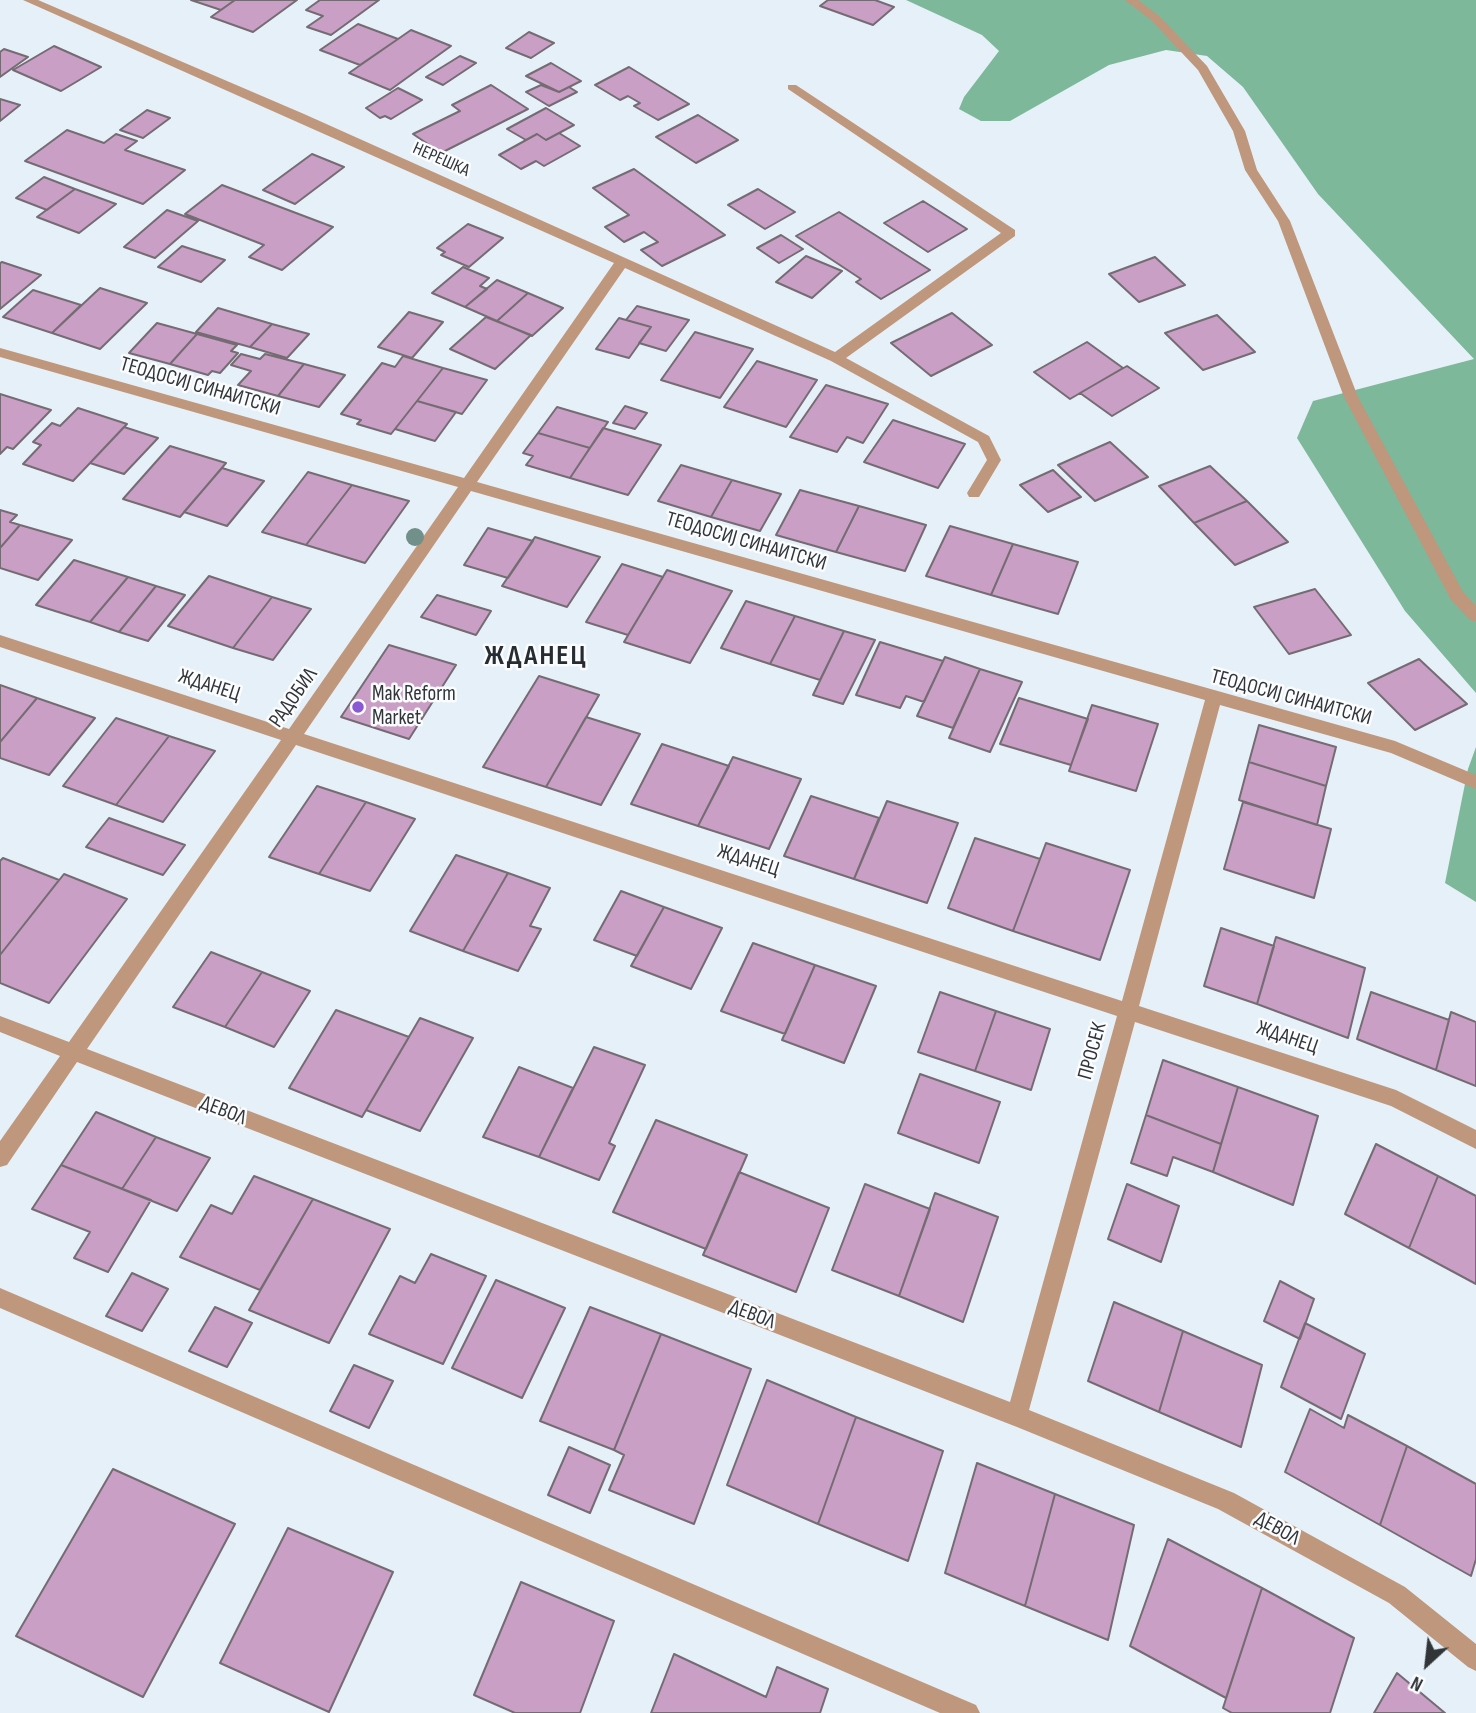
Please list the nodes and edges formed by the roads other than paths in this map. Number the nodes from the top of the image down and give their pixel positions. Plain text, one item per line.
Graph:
1 (29, 0) edge
2 (1131, 0) edge
3 (792, 88) dead end
4 (622, 262) junction
5 (0, 352) edge
6 (836, 359) junction
7 (468, 484) junction
8 (974, 493) dead end
9 (1476, 616) edge
10 (0, 641) edge
11 (1214, 698) junction
12 (292, 737) junction
13 (1476, 782) edge
14 (1128, 1009) junction
15 (0, 1024) edge
16 (73, 1054) junction
17 (1476, 1140) edge
18 (0, 1158) edge
19 (0, 1298) edge
20 (1017, 1416) junction
21 (1476, 1659) edge
22 (968, 1713) edge

1 - 4 street, НЕРЕШКА
2 - 9 street
3 - 6 street
4 - 6 street, НЕРЕШКА
4 - 7 street, РАДОБИЛ
5 - 7 street, ТЕОДОСИЈ СИНАИТСКИ
6 - 8 street, НЕРЕШКА
7 - 11 street, ТЕОДОСИЈ СИНАИТСКИ
7 - 12 street, РАДОБИЛ
10 - 12 street, ЖДАНЕЦ
11 - 13 street, ТЕОДОСИЈ СИНАИТСКИ
11 - 14 street, ПРОСЕК
12 - 14 street, ЖДАНЕЦ
12 - 16 street, РАДОБИЛ
14 - 17 street, ЖДАНЕЦ
14 - 20 street, ПРОСЕК
15 - 16 street, ДЕВОЛ
16 - 18 street, РАДОБИЛ
16 - 20 street, ДЕВОЛ
19 - 22 street
20 - 21 street, ДЕВОЛ

